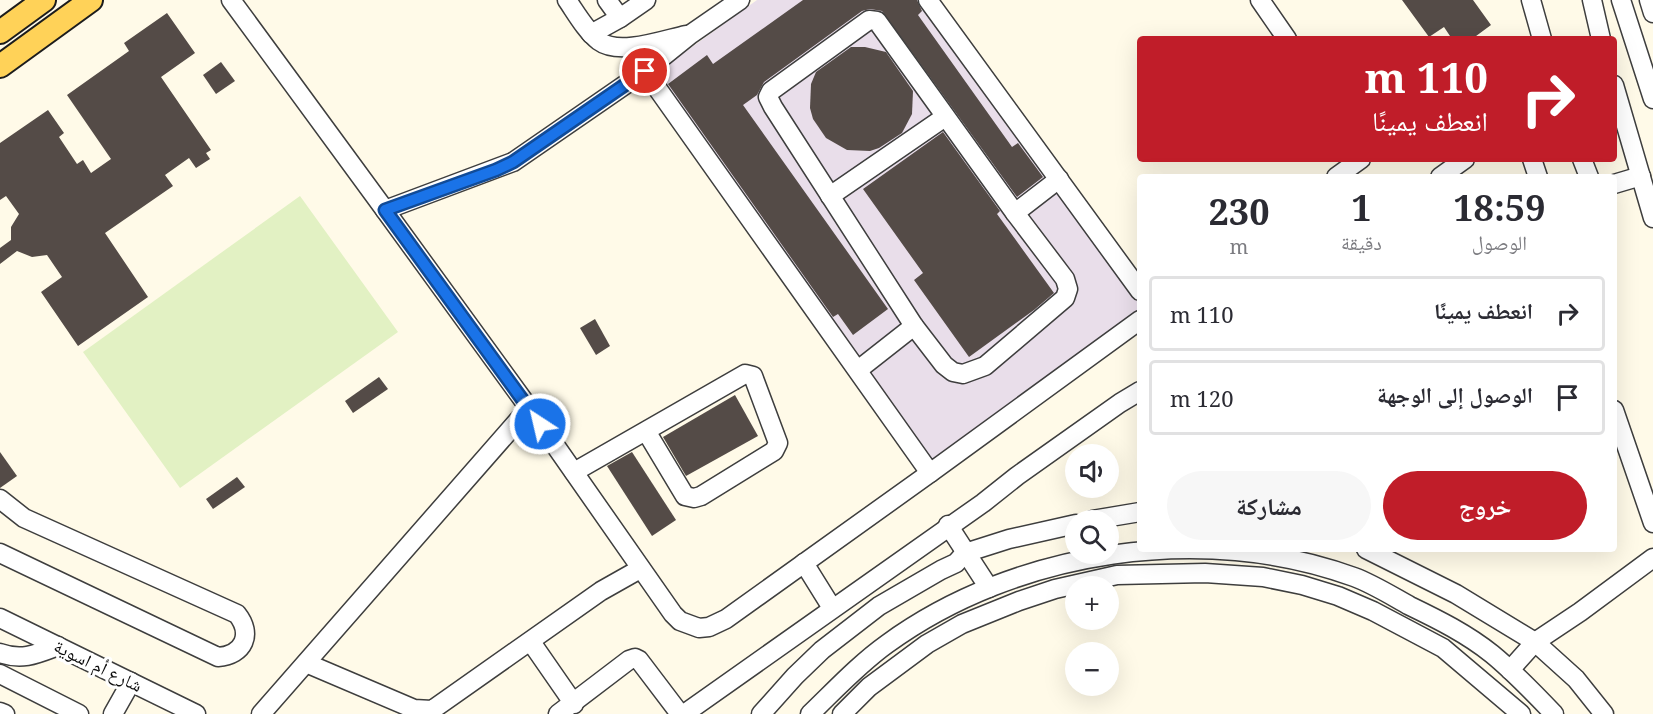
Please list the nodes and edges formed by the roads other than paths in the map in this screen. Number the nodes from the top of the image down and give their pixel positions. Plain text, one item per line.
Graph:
1 (44, 0) edge
2 (91, 0) edge
3 (231, 0) edge
4 (567, 0) edge
5 (607, 0) edge
6 (646, 0) edge
7 (740, 0) edge
8 (928, 0) edge
9 (1260, 0) edge
10 (1531, 0) edge
11 (1592, 0) edge
12 (1621, 0) edge
13 (1649, 0) edge
14 (1653, 13) edge
15 (620, 18) junction
16 (0, 32) edge
17 (591, 34) junction
18 (691, 34) junction
19 (1285, 36) edge
20 (1541, 36) edge
21 (1600, 36) edge
22 (0, 66) edge
23 (645, 71) junction
24 (1617, 95) edge
25 (1653, 99) edge
26 (945, 117) junction
27 (1357, 162) edge
28 (1461, 162) edge
29 (1340, 174) edge
30 (1444, 174) edge
31 (1641, 176) junction
32 (1059, 179) junction
33 (1617, 183) edge
34 (830, 196) junction
35 (385, 210) junction
36 (1015, 213) junction
37 (1653, 218) edge
38 (1137, 287) edge
39 (1137, 322) edge
40 (914, 326) junction
41 (858, 370) junction
42 (1137, 393) edge
43 (529, 408) junction
44 (1617, 419) edge
45 (646, 431) junction
46 (573, 472) junction
47 (930, 473) junction
48 (0, 499) edge
49 (1137, 512) edge
50 (1119, 516) edge
51 (1653, 523) edge
52 (948, 525) junction
53 (1065, 526) edge
54 (1151, 552) edge
55 (1242, 552) edge
56 (1374, 552) edge
57 (0, 553) edge
58 (965, 554) junction
59 (1653, 558) edge
60 (804, 563) junction
61 (640, 569) junction
62 (989, 588) junction
63 (832, 608) junction
64 (0, 618) edge
65 (531, 642) junction
66 (1534, 642) junction
67 (58, 646) junction
68 (0, 653) edge
69 (306, 663) junction
70 (1510, 670) junction
71 (0, 674) edge
72 (131, 682) junction
73 (574, 704) junction
74 (0, 712) edge
75 (268, 712) edge
76 (4, 714) edge
77 (79, 714) edge
78 (113, 714) edge
79 (196, 714) edge
80 (558, 714) edge
81 (680, 714) edge
82 (684, 714) edge
83 (761, 714) edge
84 (810, 714) edge
85 (842, 714) edge
86 (1521, 714) edge
87 (1554, 714) edge
88 (1604, 714) edge

1 - 16 main road
2 - 22 main road
3 - 35 street
4 - 17 street
5 - 15 street
6 - 15 street
7 - 18 street
8 - 32 street
9 - 19 street
10 - 20 street
11 - 21 street
12 - 25 street
13 - 14 street
15 - 17 street
17 - 18 street
18 - 23 street
23 - 35 street
23 - 41 street
24 - 31 street
26 - 34 street
26 - 34 street
26 - 36 street
27 - 29 street
28 - 30 street
31 - 33 street
31 - 37 street
32 - 36 street
32 - 38 street
34 - 40 street
35 - 43 street
36 - 40 street
39 - 47 street
40 - 41 street
41 - 47 street
42 - 52 street
43 - 46 street
43 - 69 street
44 - 51 street
45 - 45 street
45 - 46 street
46 - 61 street
47 - 60 street
48 - 57 street
49 - 50 street
52 - 58 street
52 - 63 street
53 - 58 street
54 - 62 street
55 - 70 street
56 - 66 street
58 - 62 street
58 - 83 street
59 - 66 street
60 - 61 street
60 - 63 street
61 - 65 street
62 - 84 street
63 - 82 street
64 - 67 street, شارع أم اسوية
65 - 69 street
65 - 73 street
66 - 70 street
66 - 88 street
67 - 68 street
67 - 72 street, شارع أم اسوية
69 - 75 street
70 - 87 street
71 - 77 street
72 - 78 street
72 - 79 street, شارع أم اسوية
73 - 80 street
73 - 81 street
74 - 76 street
85 - 86 street

